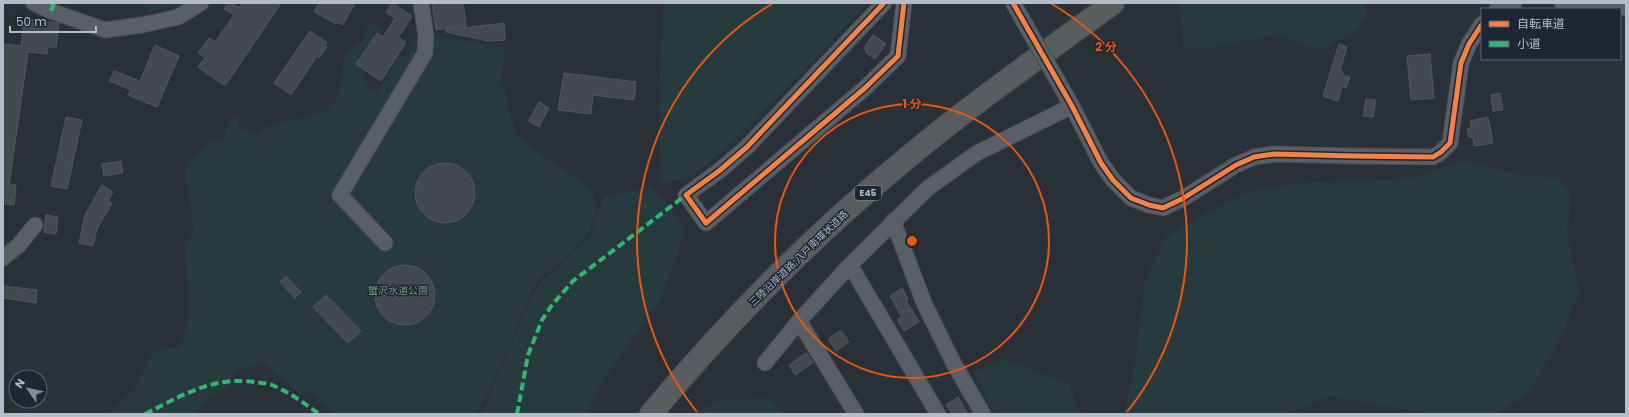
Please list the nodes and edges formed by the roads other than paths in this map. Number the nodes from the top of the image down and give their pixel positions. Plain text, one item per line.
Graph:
1 (34, 3) edge
2 (201, 3) edge
3 (421, 3) edge
4 (884, 3) edge
5 (904, 3) edge
6 (1013, 3) edge
7 (1113, 3) edge
8 (1514, 3) edge
9 (1562, 3) edge
10 (1499, 8) edge
11 (1626, 8) edge
12 (1481, 26) edge
13 (1072, 106) junction
14 (893, 221) junction
15 (35, 225) dead end
16 (385, 243) dead end
17 (3, 258) edge
18 (850, 266) junction
19 (799, 321) junction
20 (765, 363) dead end
21 (651, 414) edge
22 (856, 414) edge
23 (938, 414) edge
24 (983, 414) edge

1 - 2 street
3 - 16 street
4 - 5 street
6 - 13 street, bridge
7 - 21 highway, 三陸沿岸道路;八戸南環状道路 / E45
8 - 10 street
9 - 11 street
12 - 13 street
13 - 14 street
14 - 18 street
14 - 24 street
15 - 17 street
18 - 19 street
18 - 23 street
19 - 20 street
19 - 22 street

